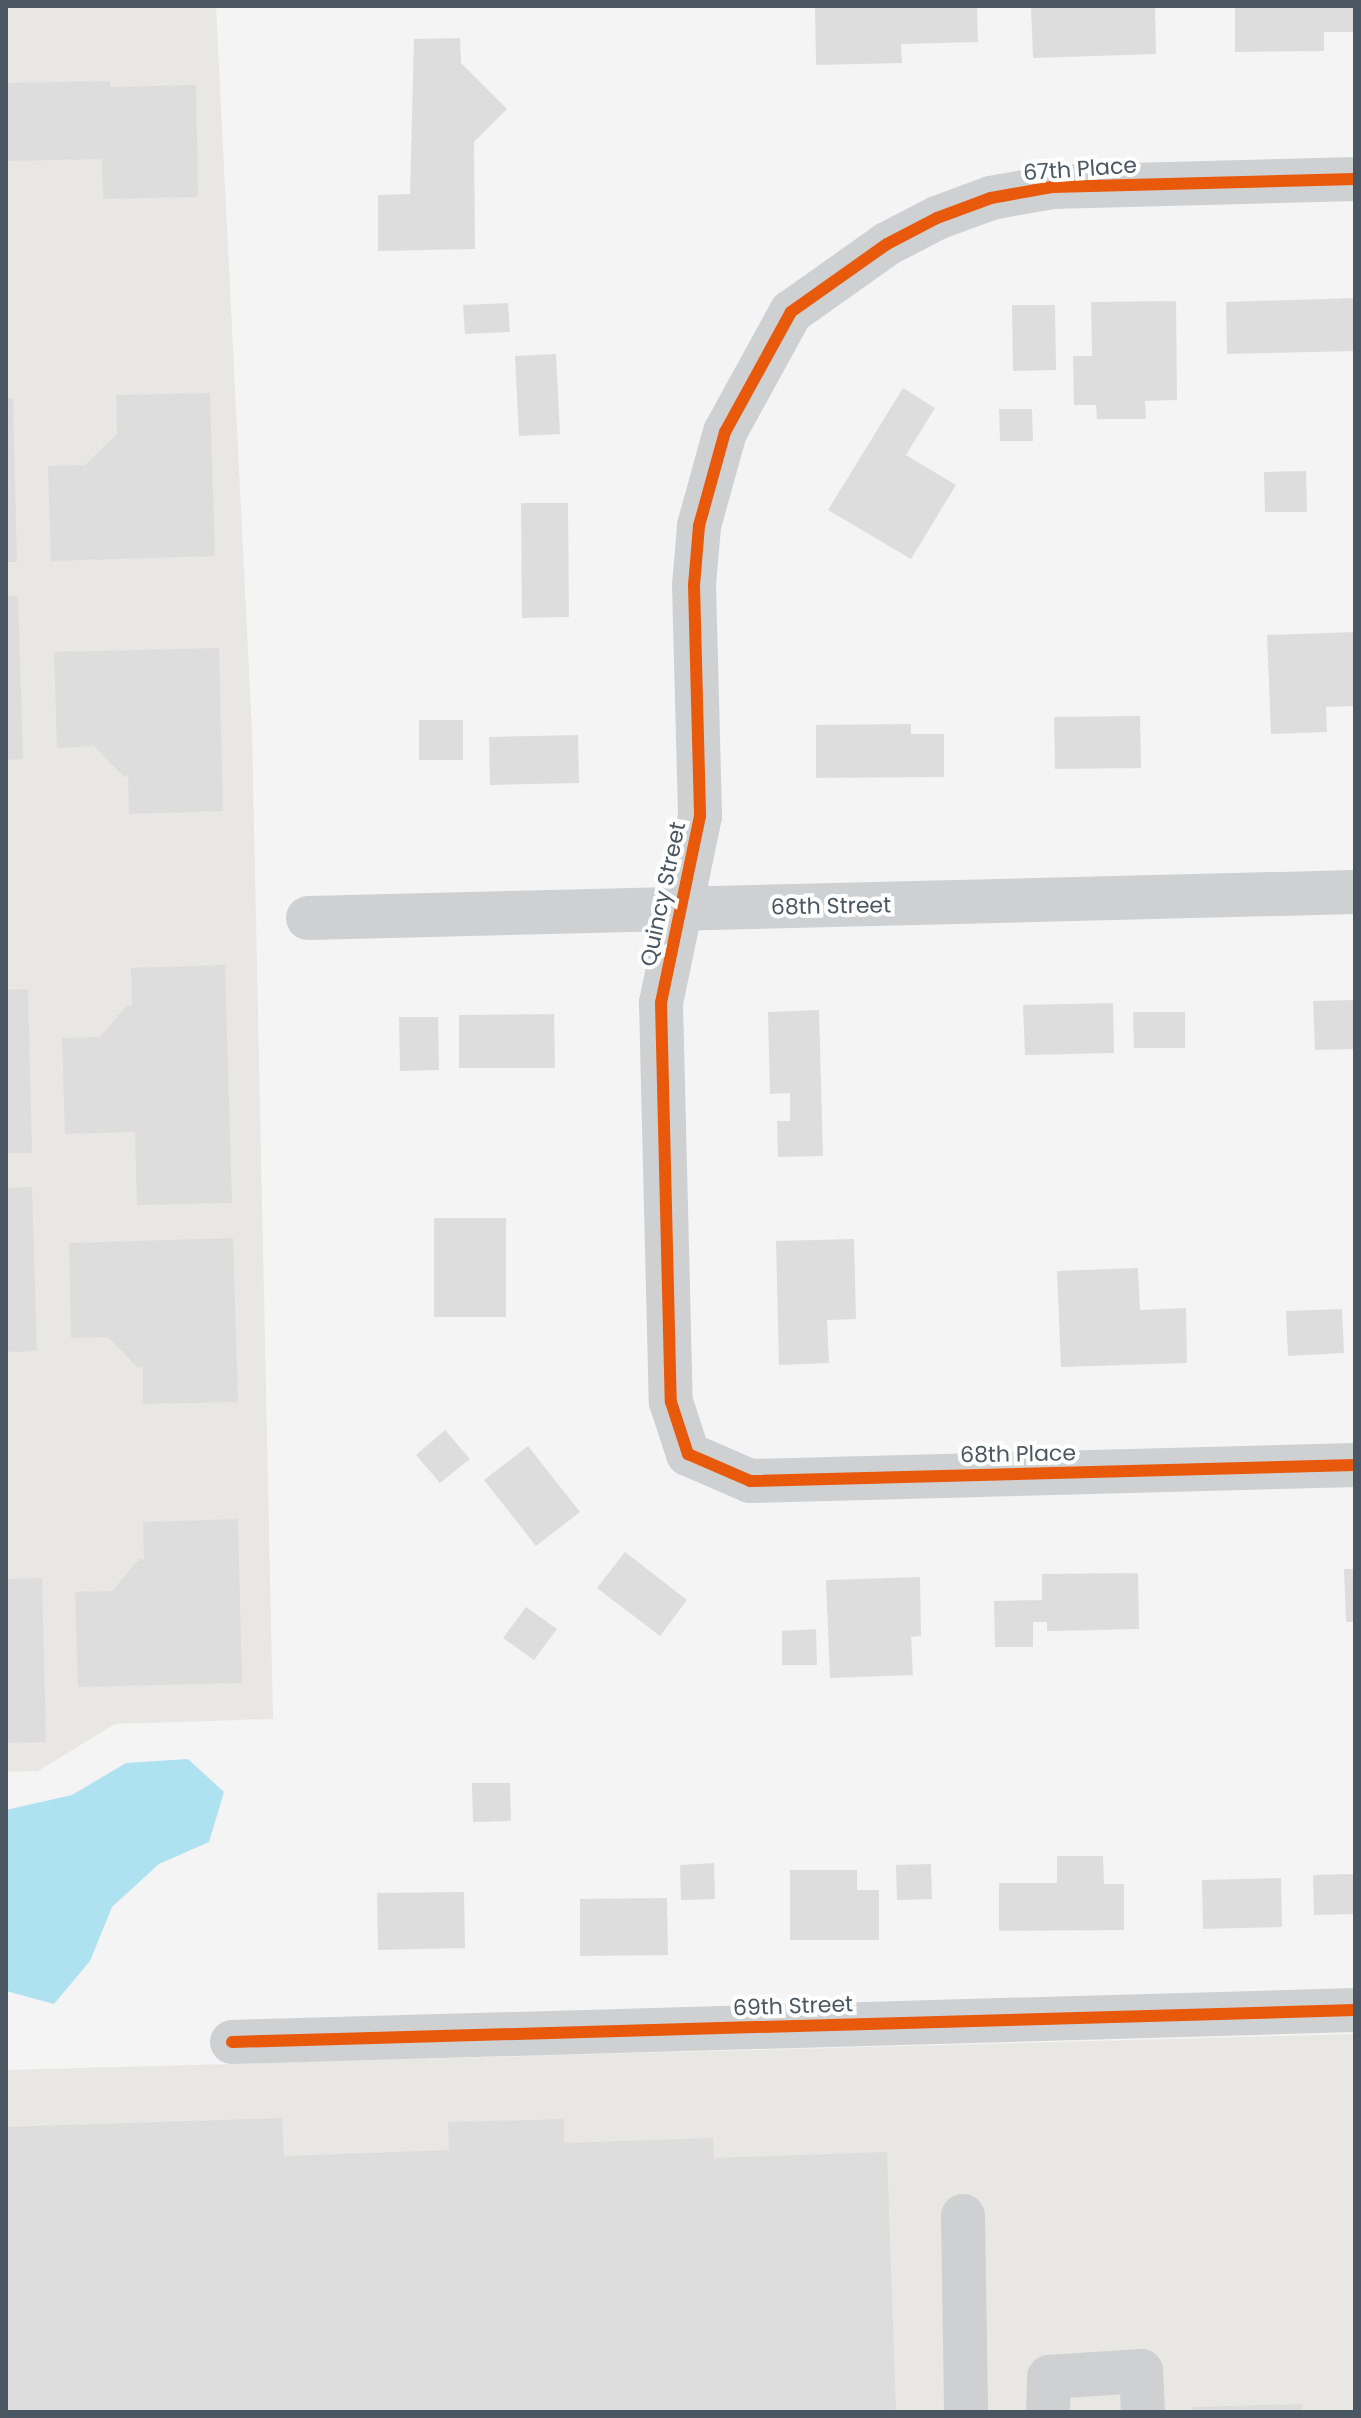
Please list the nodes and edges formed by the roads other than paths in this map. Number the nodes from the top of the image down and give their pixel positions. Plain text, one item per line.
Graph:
1 (1355, 179) edge
2 (791, 312) joint
3 (1355, 892) edge
4 (680, 910) junction
5 (308, 918) dead end
6 (688, 1454) joint
7 (1355, 1465) edge
8 (1355, 2010) edge
9 (232, 2042) dead end
10 (963, 2216) dead end
11 (966, 2412) edge
12 (1048, 2412) edge
13 (1143, 2412) edge

1 - 2 street, 67th Place
2 - 4 street, Quincy Street
3 - 4 street, 68th Street
4 - 5 street, 68th Street
4 - 6 street, Quincy Street
6 - 7 street, 68th Place
8 - 9 street, 69th Street
10 - 11 street
12 - 13 street

